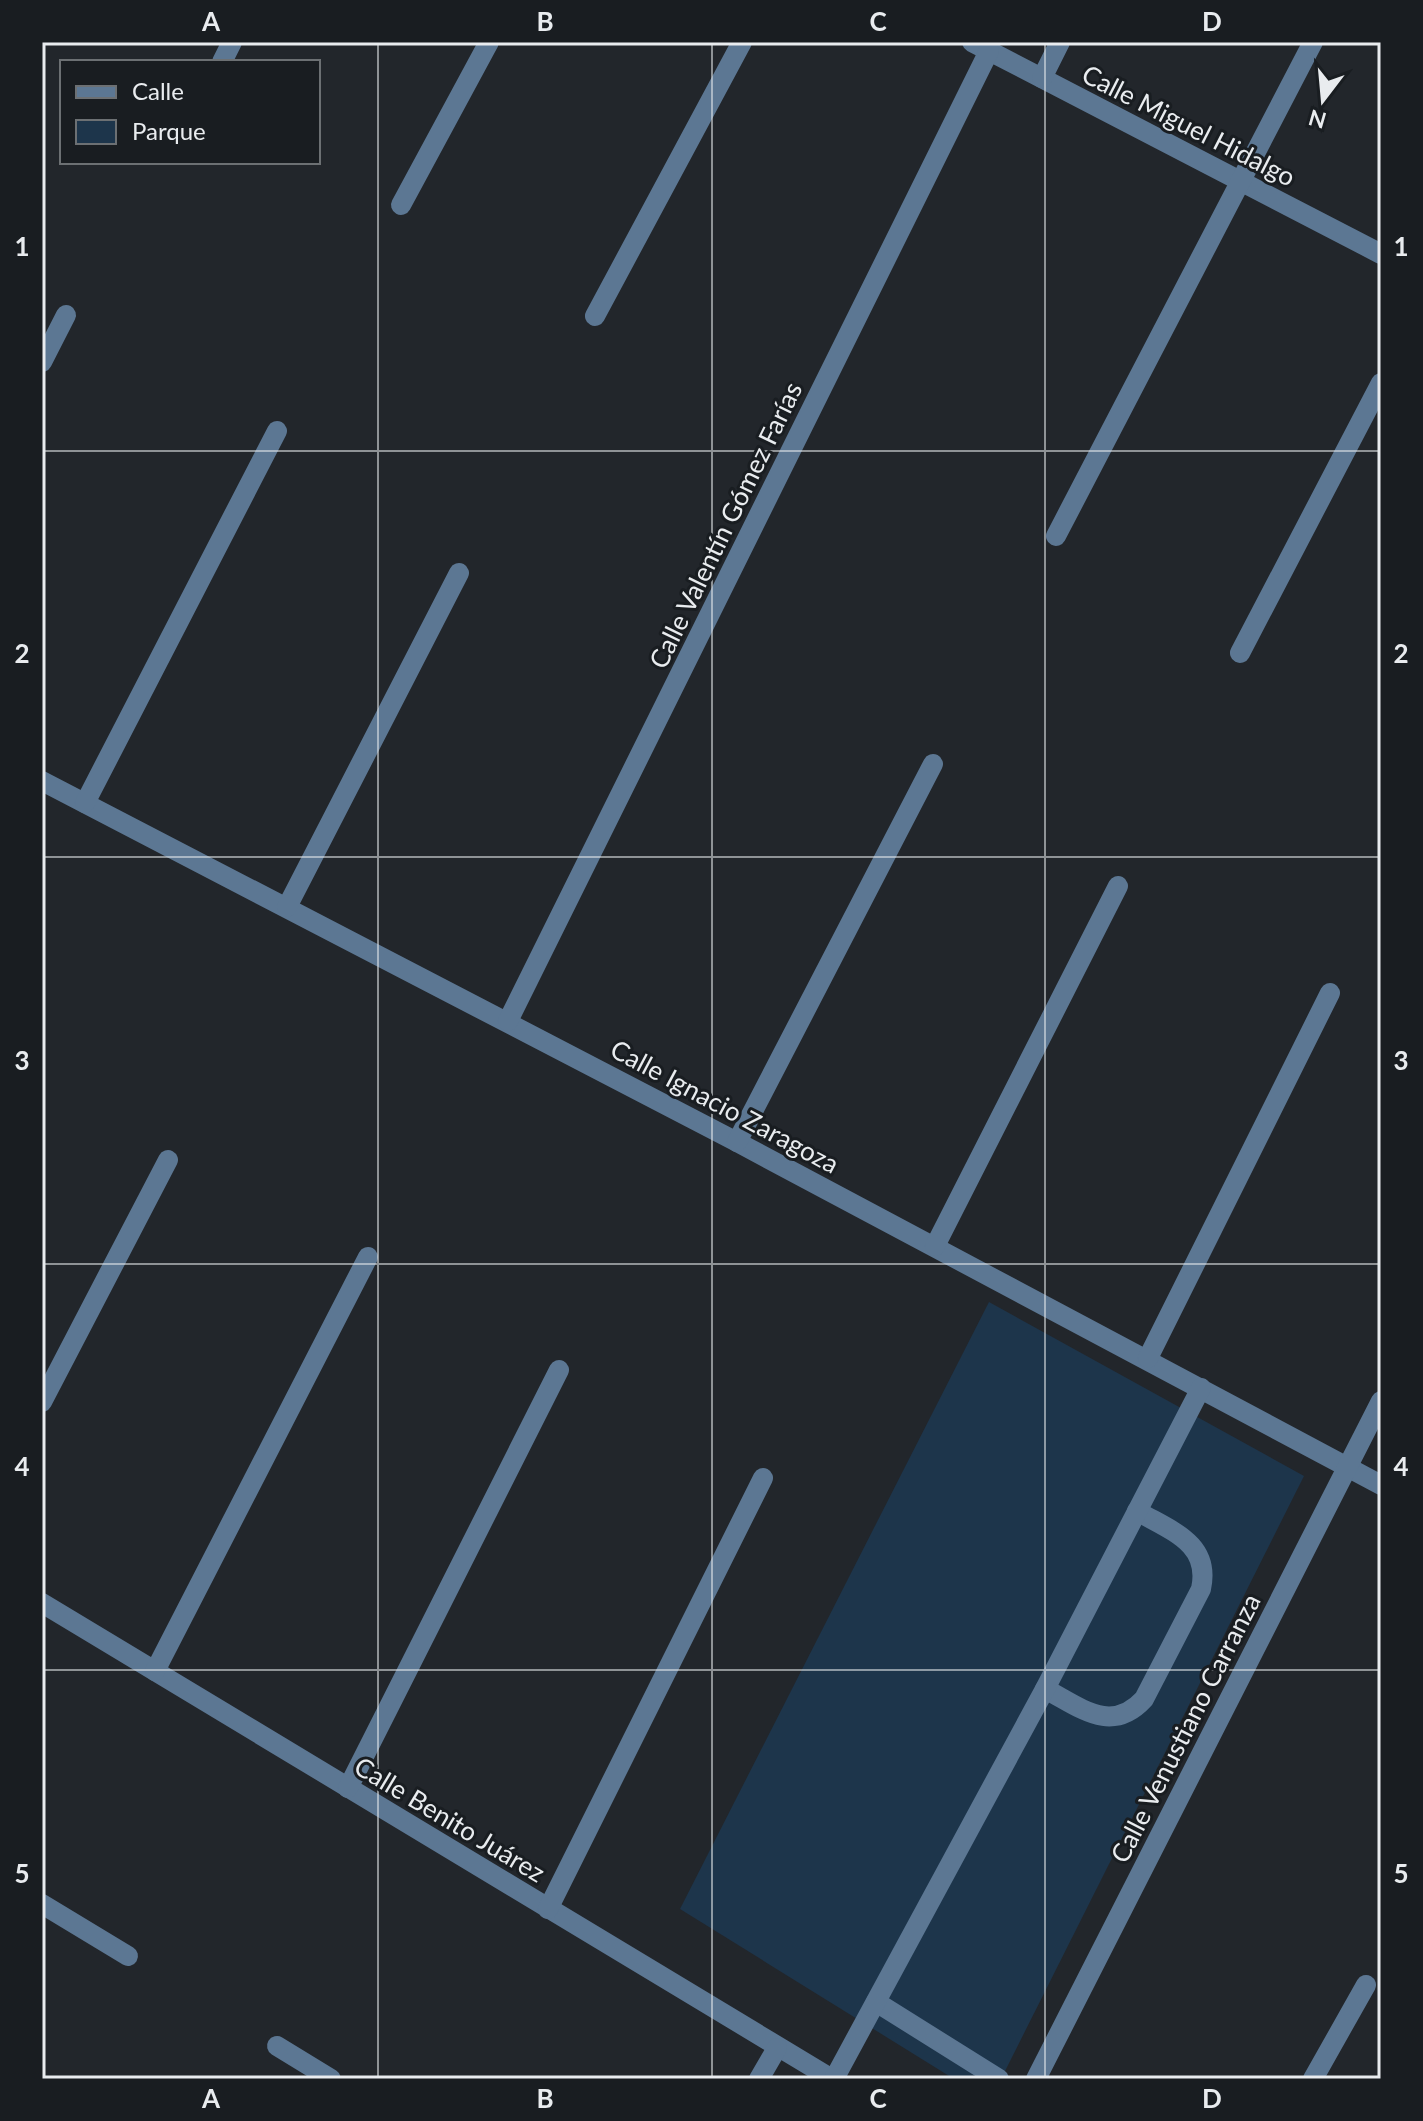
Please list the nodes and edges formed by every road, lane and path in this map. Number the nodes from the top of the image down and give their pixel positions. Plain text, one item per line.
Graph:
1 (232, 42) edge
2 (489, 42) edge
3 (742, 42) edge
4 (1060, 42) edge
5 (1313, 42) edge
6 (980, 46) edge
7 (223, 60) edge
8 (1042, 78) junction
9 (1240, 181) junction
10 (401, 205) dead end
11 (1381, 254) edge
12 (66, 315) dead end
13 (595, 316) dead end
14 (42, 362) edge
15 (1381, 383) edge
16 (277, 431) dead end
17 (1056, 536) dead end
18 (459, 573) dead end
19 (1240, 653) dead end
20 (933, 764) dead end
21 (42, 781) edge
22 (85, 803) junction
23 (1118, 886) dead end
24 (287, 907) junction
25 (1330, 993) dead end
26 (508, 1021) junction
27 (737, 1142) junction
28 (168, 1160) dead end
29 (935, 1246) junction
30 (368, 1257) dead end
31 (1148, 1358) junction
32 (559, 1370) dead end
33 (1201, 1388) junction
34 (1381, 1401) edge
35 (42, 1402) edge
36 (1346, 1468) junction
37 (763, 1478) dead end
38 (1381, 1485) edge
39 (1137, 1511) junction
40 (42, 1603) edge
41 (155, 1671) junction
42 (1045, 1689) junction
43 (348, 1788) junction
44 (42, 1904) edge
45 (548, 1909) junction
46 (128, 1956) dead end
47 (1366, 1985) dead end
48 (876, 2002) junction
49 (277, 2046) dead end
50 (777, 2048) junction
51 (331, 2079) edge
52 (759, 2079) edge
53 (833, 2079) edge
54 (999, 2079) edge
55 (1036, 2079) edge
56 (1313, 2079) edge

1 - 7 street
2 - 10 street
3 - 13 street
4 - 8 street
5 - 9 street
6 - 8 street, Calle Miguel Hidalgo
6 - 26 street, Calle Valentín Gómez Farías
8 - 9 street, Calle Miguel Hidalgo
9 - 11 street, Calle Miguel Hidalgo
9 - 17 street
12 - 14 street
15 - 19 street
16 - 22 street
18 - 24 street
20 - 27 street
21 - 22 street, Calle Ignacio Zaragoza
22 - 24 street, Calle Ignacio Zaragoza
23 - 29 street
24 - 26 street, Calle Ignacio Zaragoza
25 - 31 street
26 - 27 street, Calle Ignacio Zaragoza
27 - 29 street, Calle Ignacio Zaragoza
28 - 35 street
29 - 31 street, Calle Ignacio Zaragoza
30 - 41 street
31 - 33 street, Calle Ignacio Zaragoza
32 - 43 street
33 - 36 street, Calle Ignacio Zaragoza
33 - 39 street
34 - 36 street, Calle Venustiano Carranza
36 - 38 street, Calle Ignacio Zaragoza
36 - 55 street, Calle Venustiano Carranza
37 - 45 street
39 - 42 street
39 - 42 street
40 - 41 street, Calle Benito Juárez
41 - 43 street, Calle Benito Juárez
42 - 48 street
43 - 45 street, Calle Benito Juárez
44 - 46 street
45 - 50 street, Calle Benito Juárez
47 - 56 street
48 - 53 street
48 - 54 street
49 - 51 street
50 - 52 street
50 - 53 street, Calle Benito Juárez

